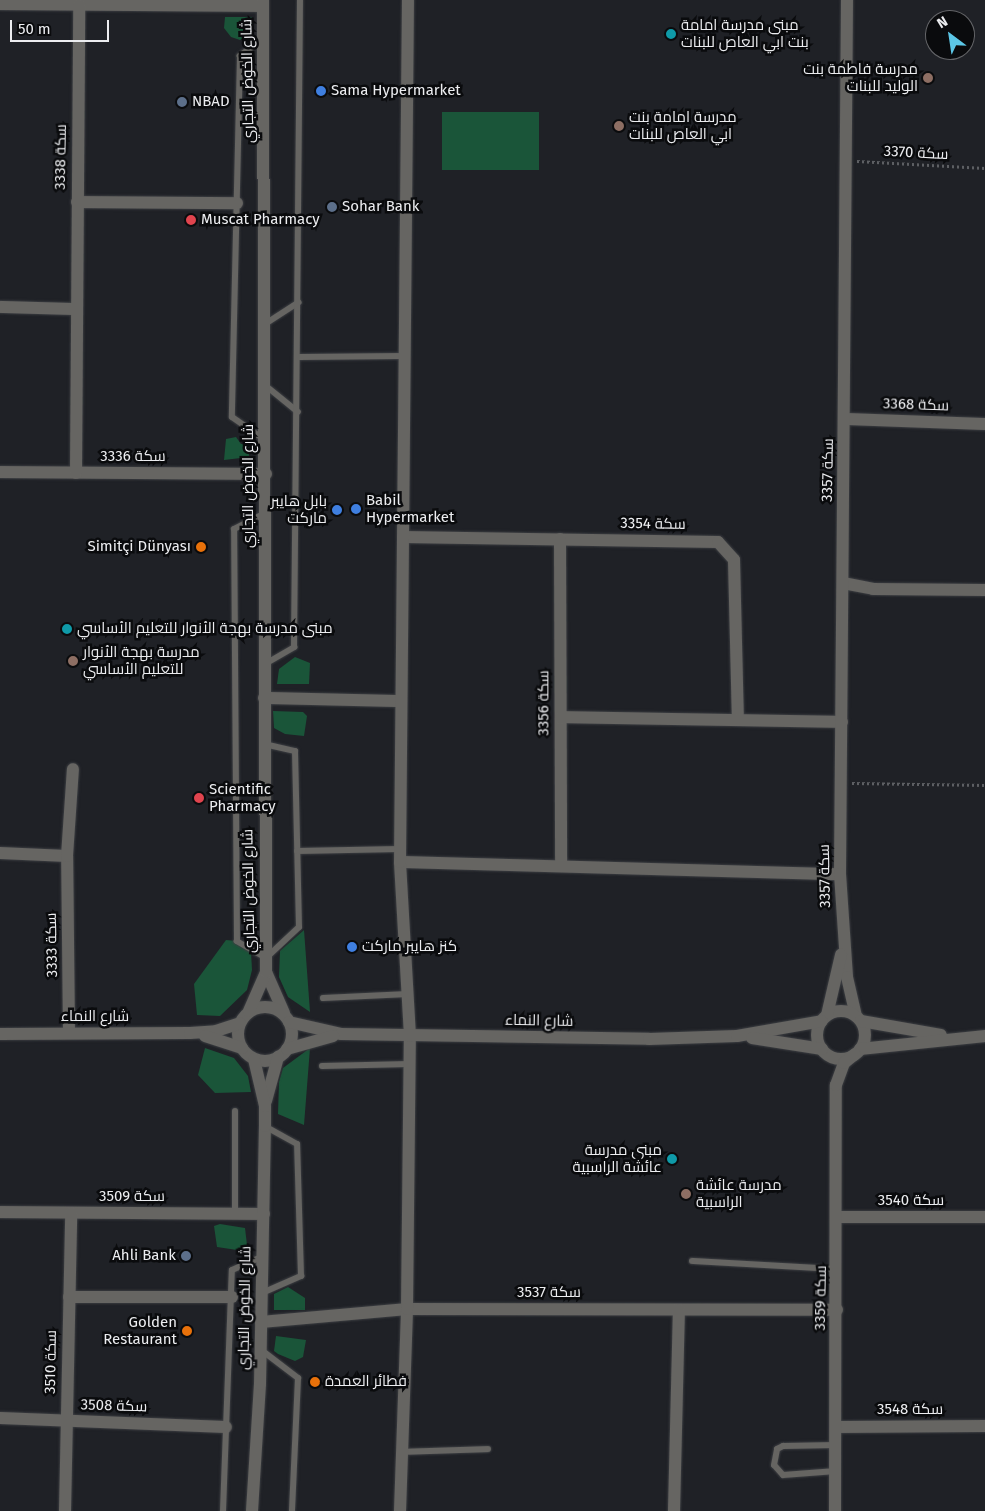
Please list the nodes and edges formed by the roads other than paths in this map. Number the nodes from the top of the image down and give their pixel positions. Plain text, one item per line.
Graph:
1 (300, 0) edge
2 (408, 0) edge
3 (847, 0) edge
4 (228, 3) edge
5 (263, 3) edge
6 (0, 4) edge
7 (79, 5) junction
8 (264, 38) junction
9 (77, 202) junction
10 (237, 203) junction
11 (299, 302) junction
12 (0, 307) edge
13 (76, 309) junction
14 (266, 324) junction
15 (404, 356) junction
16 (299, 357) junction
17 (266, 386) junction
18 (298, 412) junction
19 (846, 419) junction
20 (985, 424) edge
21 (266, 440) junction
22 (0, 472) edge
23 (76, 473) junction
24 (266, 474) junction
25 (266, 514) junction
26 (402, 537) junction
27 (560, 539) junction
28 (843, 583) junction
29 (985, 590) edge
30 (265, 664) junction
31 (264, 698) junction
32 (401, 701) junction
33 (560, 718) junction
34 (738, 720) junction
35 (842, 722) junction
36 (264, 744) junction
37 (73, 769) dead end
38 (400, 849) junction
39 (297, 851) junction
40 (0, 853) edge
41 (67, 856) junction
42 (400, 862) junction
43 (561, 866) junction
44 (840, 874) junction
45 (844, 940) junction
46 (266, 958) junction
47 (266, 972) junction
48 (408, 994) junction
49 (322, 998) dead end
50 (249, 1011) junction
51 (287, 1018) junction
52 (824, 1018) junction
53 (858, 1018) junction
54 (240, 1024) junction
55 (69, 1033) junction
56 (190, 1033) junction
57 (0, 1034) edge
58 (341, 1034) junction
59 (410, 1036) junction
60 (738, 1036) junction
61 (985, 1036) edge
62 (958, 1038) junction
63 (242, 1048) junction
64 (824, 1051) junction
65 (857, 1052) junction
66 (283, 1053) junction
67 (254, 1059) junction
68 (410, 1064) junction
69 (322, 1066) dead end
70 (836, 1085) junction
71 (265, 1106) junction
72 (235, 1111) dead end
73 (265, 1126) junction
74 (0, 1212) edge
75 (71, 1213) junction
76 (235, 1214) junction
77 (264, 1214) junction
78 (838, 1217) junction
79 (985, 1217) edge
80 (263, 1256) junction
81 (692, 1261) dead end
82 (837, 1269) junction
83 (262, 1293) junction
84 (232, 1297) junction
85 (69, 1298) junction
86 (407, 1309) junction
87 (679, 1310) junction
88 (837, 1310) junction
89 (261, 1322) junction
90 (260, 1349) junction
91 (0, 1418) edge
92 (66, 1420) junction
93 (985, 1426) edge
94 (226, 1427) junction
95 (836, 1427) junction
96 (836, 1445) junction
97 (488, 1448) dead end
98 (402, 1452) junction
99 (836, 1471) junction
100 (66, 1511) edge
101 (223, 1511) edge
102 (252, 1511) edge
103 (292, 1511) edge
104 (400, 1511) edge
105 (674, 1511) edge
106 (835, 1511) edge

1 - 11 lane
2 - 15 street
3 - 19 street, سكة 3357
4 - 5 street
4 - 7 street
5 - 8 street, شارع الخوض التجاري
6 - 7 street
7 - 9 street, سكة 3338
8 - 10 lane
8 - 14 street, شارع الخوض التجاري
9 - 10 street
9 - 13 street, سكة 3338
10 - 21 lane
11 - 14 lane
11 - 16 lane
12 - 13 street
13 - 23 street, سكة 3338
14 - 17 street, شارع الخوض التجاري
15 - 16 lane
15 - 26 street
16 - 18 lane
17 - 18 lane
17 - 21 street, شارع الخوض التجاري
18 - 30 lane
19 - 20 street, سكة 3368
19 - 28 street, سكة 3357
21 - 24 street, شارع الخوض التجاري
22 - 23 street, سكة 3336
23 - 24 street, سكة 3336
24 - 25 street, شارع الخوض التجاري
25 - 30 street, شارع الخوض التجاري
25 - 46 lane
26 - 27 street, سكة 3354
26 - 32 street
27 - 33 street, سكة 3356
27 - 34 street, سكة 3354
28 - 29 street
28 - 35 street, سكة 3357
30 - 31 street, شارع الخوض التجاري
31 - 32 street
31 - 36 street, شارع الخوض التجاري
32 - 38 street
33 - 34 street
33 - 43 street, سكة 3356
34 - 35 street
35 - 44 street, سكة 3357
36 - 39 lane
36 - 46 street, شارع الخوض التجاري
37 - 41 street, سكة 3333
38 - 39 lane
38 - 42 street
39 - 46 lane
40 - 41 street
41 - 55 street, سكة 3333
42 - 43 street
42 - 48 street
43 - 44 street
44 - 45 street, سكة 3357
45 - 52 street, سكة 3357
45 - 53 street, سكة 3357
46 - 47 street, شارع الخوض التجاري
47 - 50 street, شارع الخوض التجاري
47 - 51 street, شارع الخوض التجاري
48 - 49 lane
48 - 59 street
50 - 51 street
50 - 54 street
51 - 58 street, شارع النماء
51 - 66 street
52 - 53 street
52 - 60 street, شارع النماء
52 - 64 street
53 - 62 street
53 - 65 street
54 - 56 street, شارع النماء
54 - 63 street
55 - 56 street, شارع النماء
55 - 57 street, شارع النماء
56 - 63 street, شارع النماء
58 - 59 street, شارع النماء
58 - 66 street, شارع النماء
59 - 60 street, شارع النماء
59 - 68 street
60 - 64 street, شارع النماء
61 - 62 street
62 - 65 street
63 - 67 street
64 - 65 street
64 - 70 street, سكة 3359
65 - 70 street, سكة 3359
66 - 67 street
66 - 71 street, شارع الخوض التجاري
67 - 71 street, شارع الخوض التجاري
68 - 69 lane
68 - 86 street
70 - 78 street, سكة 3359
71 - 73 street, شارع الخوض التجاري
72 - 76 lane
73 - 77 street, شارع الخوض التجاري
73 - 83 lane
74 - 75 street, سكة 3509
75 - 76 street, سكة 3509
75 - 85 street, سكة 3510
76 - 77 street, سكة 3509
77 - 80 street, شارع الخوض التجاري
78 - 79 street, سكة 3540
78 - 82 street, سكة 3359
80 - 83 street, شارع الخوض التجاري
80 - 84 lane
81 - 82 lane
82 - 88 street, سكة 3359
83 - 89 street, شارع الخوض التجاري
84 - 85 street
84 - 94 lane
85 - 92 street, سكة 3510
86 - 87 street, سكة 3537
86 - 89 street, سكة 3537
86 - 98 street
87 - 88 street, سكة 3537
87 - 105 street
88 - 95 street, سكة 3359
89 - 90 street, شارع الخوض التجاري
90 - 102 street, شارع الخوض التجاري
90 - 103 lane
91 - 92 street, سكة 3508
92 - 94 street, سكة 3508
92 - 100 street, سكة 3510
93 - 95 street, سكة 3548
94 - 101 lane
95 - 96 street, سكة 3359
96 - 99 street, سكة 3359
96 - 99 lane
97 - 98 lane
98 - 104 street
99 - 106 street, سكة 3359

